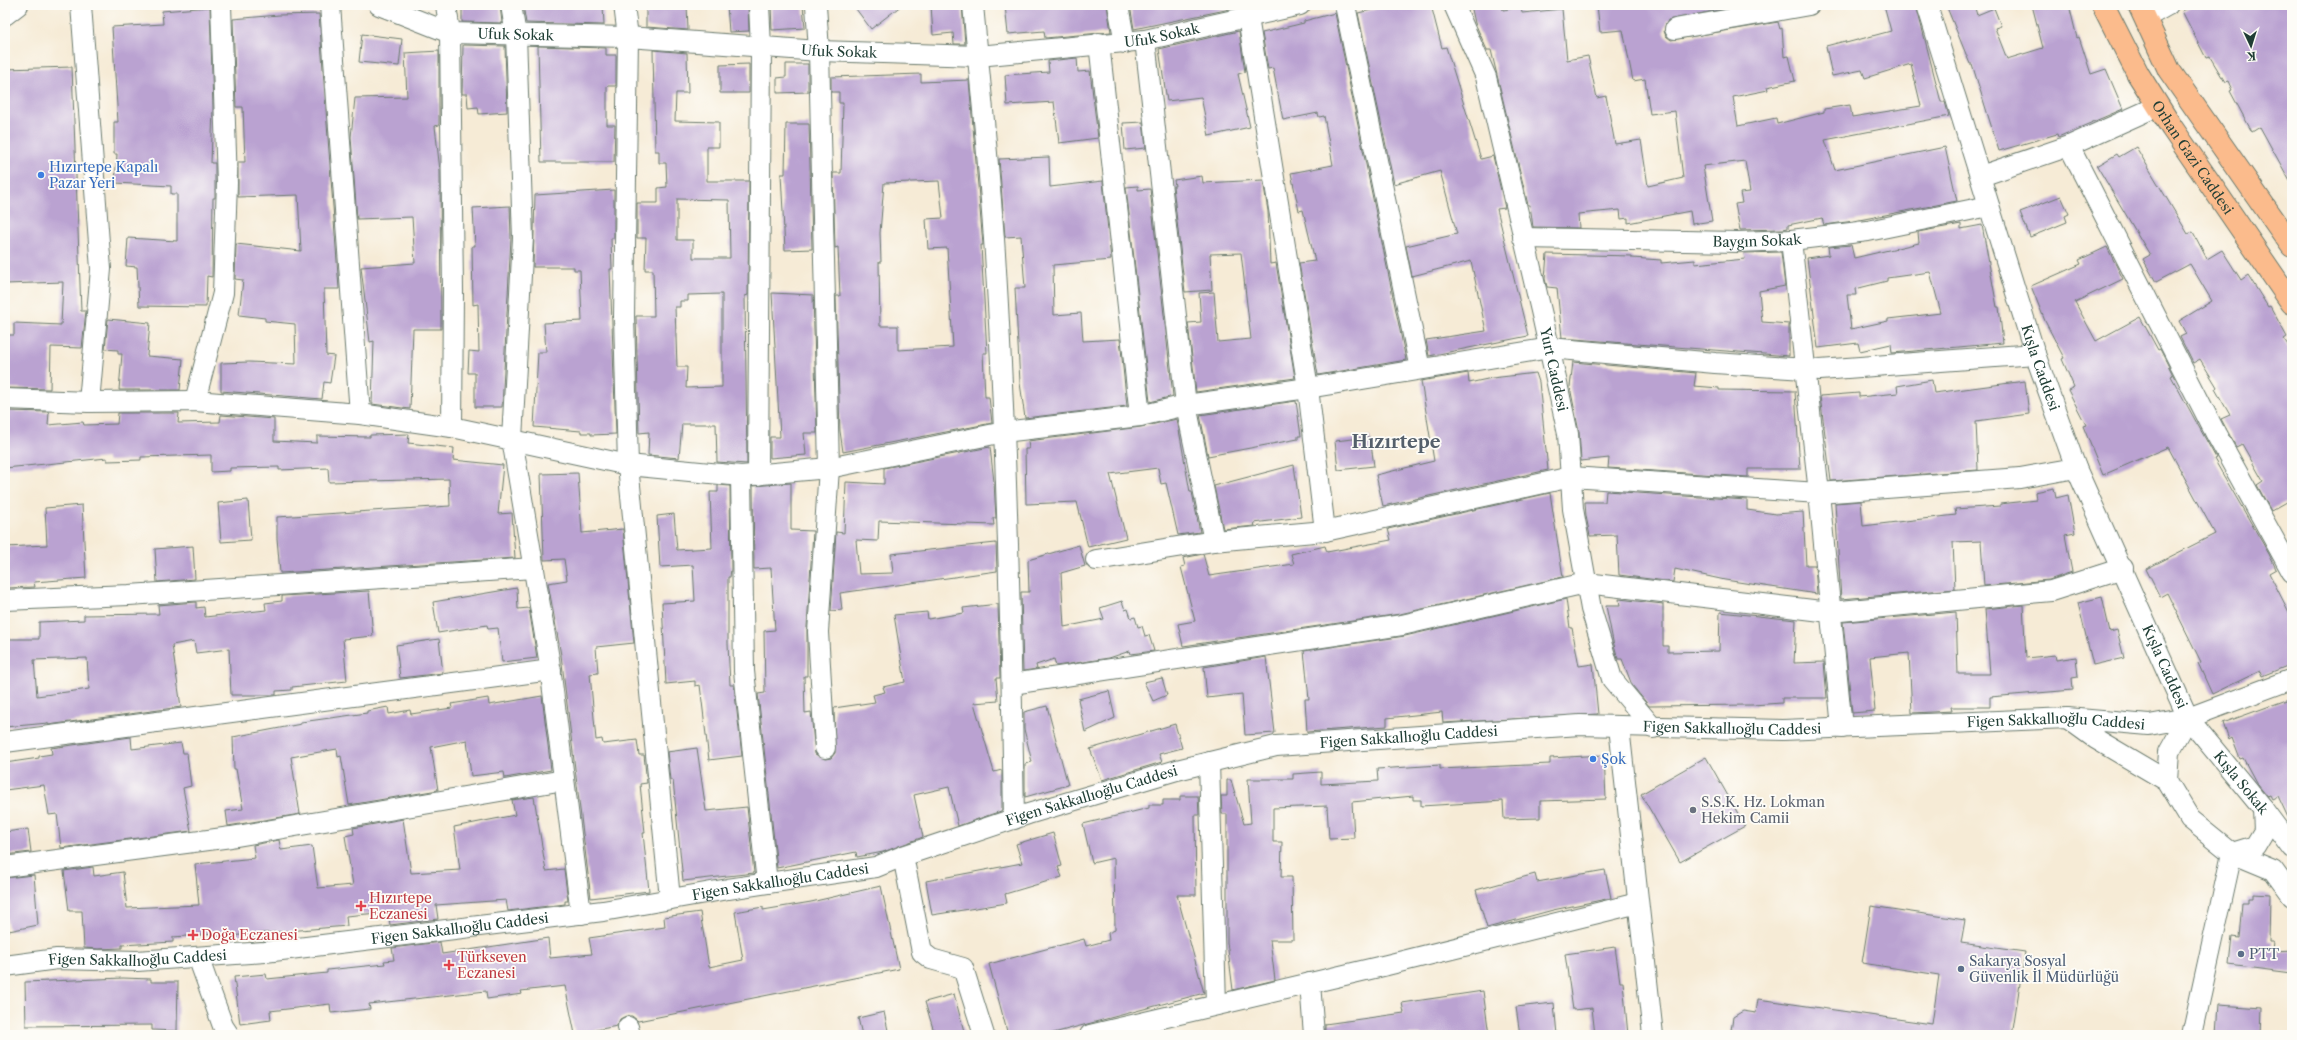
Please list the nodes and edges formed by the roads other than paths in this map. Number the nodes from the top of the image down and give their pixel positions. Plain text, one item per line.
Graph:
1 (18, 5) edge
2 (81, 5) edge
3 (221, 5) edge
4 (330, 5) edge
5 (380, 5) edge
6 (446, 5) edge
7 (511, 5) edge
8 (624, 5) edge
9 (759, 5) edge
10 (816, 5) edge
11 (973, 5) edge
12 (1118, 5) edge
13 (1300, 5) edge
14 (1344, 5) edge
15 (1454, 5) edge
16 (1809, 5) edge
17 (1927, 5) edge
18 (2103, 5) edge
19 (2168, 5) edge
20 (1247, 11) edge
21 (2142, 12) edge
22 (5, 15) edge
23 (1675, 29) dead end
24 (450, 34) junction
25 (516, 35) junction
26 (628, 37) junction
27 (1145, 40) junction
28 (1125, 42) junction
29 (1099, 43) junction
30 (761, 47) junction
31 (819, 51) junction
32 (978, 56) junction
33 (2158, 106) junction
34 (2068, 146) junction
35 (1981, 176) junction
36 (1989, 206) junction
37 (1523, 238) junction
38 (1791, 240) junction
39 (2292, 246) edge
40 (2292, 303) edge
41 (1550, 348) junction
42 (2035, 354) junction
43 (1420, 369) junction
44 (1806, 369) junction
45 (1308, 388) junction
46 (5, 399) edge
47 (195, 401) junction
48 (89, 402) junction
49 (1186, 405) junction
50 (360, 414) junction
51 (1140, 416) junction
52 (452, 426) junction
53 (1004, 432) junction
54 (512, 439) junction
55 (628, 465) junction
56 (829, 468) junction
57 (2076, 468) junction
58 (750, 475) junction
59 (1571, 477) junction
60 (1819, 493) junction
61 (1325, 531) junction
62 (1214, 541) junction
63 (1096, 560) dead end
64 (534, 568) junction
65 (2122, 568) junction
66 (2292, 572) edge
67 (1586, 583) junction
68 (5, 600) edge
69 (1830, 612) junction
70 (551, 670) junction
71 (2292, 679) edge
72 (1012, 684) junction
73 (2067, 718) junction
74 (2188, 718) junction
75 (1619, 727) junction
76 (1653, 728) junction
77 (1842, 728) junction
78 (5, 742) edge
79 (825, 748) dead end
80 (1209, 762) junction
81 (564, 780) junction
82 (2167, 781) junction
83 (2263, 809) junction
84 (1014, 819) junction
85 (2292, 848) edge
86 (2232, 852) junction
87 (903, 856) junction
88 (5, 867) edge
89 (767, 883) junction
90 (2292, 896) edge
91 (670, 899) junction
92 (1638, 903) junction
93 (581, 914) junction
94 (198, 957) junction
95 (5, 966) edge
96 (1310, 983) junction
97 (1216, 1005) junction
98 (229, 1035) edge
99 (984, 1035) edge
100 (1090, 1035) edge
101 (1314, 1035) edge
102 (1652, 1035) edge
103 (2192, 1035) edge

1 - 22 street
2 - 48 street
3 - 47 street
4 - 50 street
5 - 24 street, Ufuk Sokak
6 - 24 street
7 - 25 street
8 - 26 street
9 - 30 street
10 - 31 street
11 - 32 street
12 - 28 street
13 - 20 street, Ufuk Sokak
14 - 43 street
15 - 37 street, Yurt Caddesi
16 - 23 street
17 - 35 street, Kışla Caddesi
18 - 33 main road, Orhan Gazi Caddesi
19 - 21 street
20 - 27 street, Ufuk Sokak
20 - 45 street
21 - 39 main road
24 - 25 street, Ufuk Sokak
24 - 52 street
25 - 26 street, Ufuk Sokak
25 - 54 street
26 - 30 street, Ufuk Sokak
26 - 55 street
27 - 28 street, Ufuk Sokak
27 - 49 street
28 - 29 street, Ufuk Sokak
29 - 32 street, Ufuk Sokak
29 - 51 street
30 - 31 street, Ufuk Sokak
30 - 58 street
31 - 32 street, Ufuk Sokak
31 - 56 street
32 - 53 street
33 - 34 street
33 - 40 main road, Orhan Gazi Caddesi
34 - 35 street
34 - 66 street
35 - 36 street, Kışla Caddesi
36 - 38 street, Baygın Sokak
36 - 42 street, Kışla Caddesi
37 - 38 street, Baygın Sokak
37 - 41 street, Yurt Caddesi
38 - 44 street
41 - 43 street
41 - 44 street
41 - 59 street, Yurt Caddesi
42 - 44 street
42 - 57 street, Kışla Caddesi
43 - 45 street
44 - 60 street
45 - 49 street
45 - 61 street
46 - 48 street
47 - 48 street
47 - 50 street
49 - 51 street
49 - 62 street
50 - 52 street
51 - 53 street
52 - 54 street
53 - 56 street
53 - 72 street
54 - 55 street
54 - 64 street
55 - 58 street
55 - 91 street
56 - 58 street
56 - 79 street
57 - 60 street
57 - 65 street, Kışla Caddesi
58 - 89 street
59 - 60 street
59 - 61 street
59 - 67 street, Yurt Caddesi
60 - 69 street
61 - 62 street
62 - 63 street
64 - 68 street
64 - 70 street
65 - 69 street
65 - 74 street, Kışla Caddesi
67 - 69 street
67 - 72 street
67 - 76 street, Yurt Caddesi
69 - 77 street
70 - 78 street
70 - 81 street
71 - 74 street, Figen Sakkallıoğlu Caddesi
72 - 84 street
73 - 74 street, Figen Sakkallıoğlu Caddesi
73 - 77 street, Figen Sakkallıoğlu Caddesi
73 - 82 street
74 - 82 street
74 - 83 street, Kışla Sokak
75 - 76 street, Figen Sakkallıoğlu Caddesi
75 - 80 street, Figen Sakkallıoğlu Caddesi
75 - 92 street
76 - 77 street, Figen Sakkallıoğlu Caddesi
80 - 84 street, Figen Sakkallıoğlu Caddesi
80 - 97 street
81 - 88 street
81 - 93 street
82 - 86 street
83 - 85 street, Kışla Sokak
83 - 86 street
84 - 87 street, Figen Sakkallıoğlu Caddesi
86 - 90 street
86 - 103 street
87 - 89 street, Figen Sakkallıoğlu Caddesi
87 - 99 street
89 - 91 street, Figen Sakkallıoğlu Caddesi
91 - 93 street, Figen Sakkallıoğlu Caddesi
92 - 96 street
92 - 102 street
93 - 94 street, Figen Sakkallıoğlu Caddesi
94 - 95 street, Figen Sakkallıoğlu Caddesi
94 - 98 street
96 - 97 street
96 - 101 street
97 - 100 street

